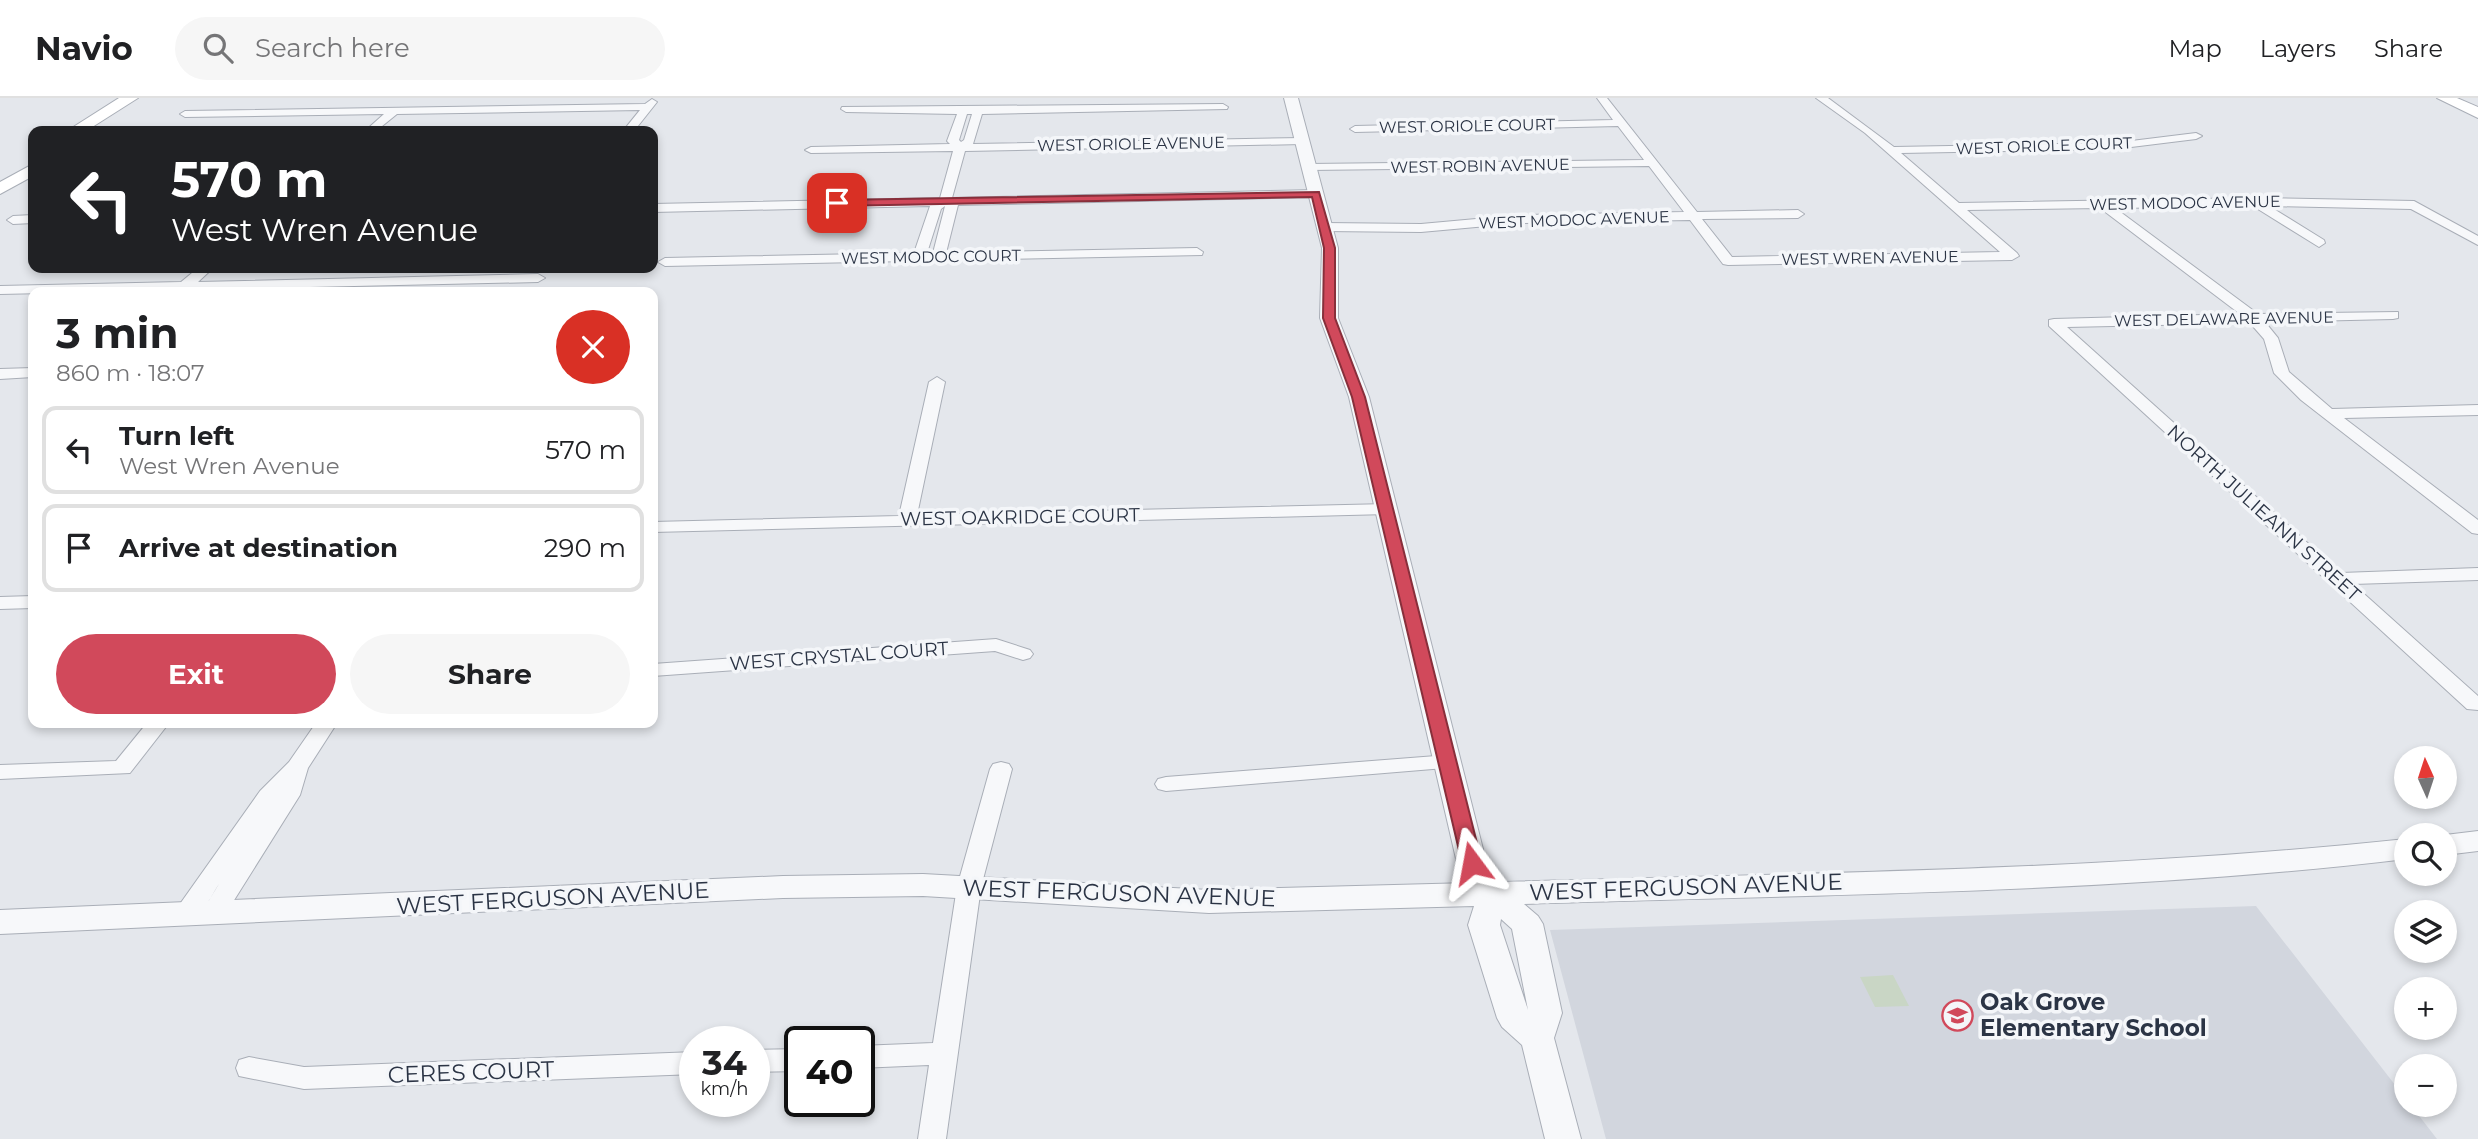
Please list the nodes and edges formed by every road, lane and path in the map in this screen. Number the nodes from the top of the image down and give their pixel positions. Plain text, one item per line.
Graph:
1 (1291, 98) edge
2 (1602, 98) edge
3 (1821, 98) edge
4 (2445, 98) edge
5 (136, 101) edge
6 (651, 102) edge
7 (1223, 107) dead end
8 (846, 109) dead end
9 (395, 110) junction
10 (963, 111) junction
11 (978, 111) junction
12 (2478, 113) edge
13 (185, 114) dead end
14 (1622, 124) junction
15 (85, 126) edge
16 (105, 126) edge
17 (376, 126) edge
18 (632, 126) edge
19 (1355, 128) dead end
20 (2196, 136) dead end
21 (1302, 141) junction
22 (960, 147) junction
23 (811, 150) dead end
24 (1891, 150) junction
25 (1652, 163) junction
26 (25, 167) edge
27 (1309, 167) junction
28 (0, 174) edge
29 (0, 180) edge
30 (0, 190) edge
31 (1316, 194) junction
32 (945, 201) junction
33 (2254, 202) junction
34 (2103, 205) junction
35 (1956, 207) junction
36 (658, 208) edge
37 (1797, 214) dead end
38 (1694, 216) junction
39 (28, 219) edge
40 (13, 220) dead end
41 (1325, 229) junction
42 (2478, 241) edge
43 (2319, 243) dead end
44 (1197, 252) dead end
45 (919, 257) junction
46 (939, 257) junction
47 (665, 262) dead end
48 (200, 273) edge
49 (538, 278) dead end
50 (436, 281) junction
51 (184, 286) junction
52 (138, 287) edge
53 (430, 287) edge
54 (28, 289) edge
55 (0, 290) edge
56 (2393, 315) dead end
57 (2254, 318) junction
58 (2054, 323) joint
59 (28, 373) edge
60 (0, 374) edge
61 (937, 382) dead end
62 (2478, 410) edge
63 (2328, 414) junction
64 (1388, 509) junction
65 (907, 520) junction
66 (658, 527) edge
67 (2478, 529) edge
68 (2478, 574) edge
69 (2337, 579) junction
70 (28, 602) edge
71 (0, 603) edge
72 (1023, 654) dead end
73 (658, 670) edge
74 (2476, 704) edge
75 (154, 728) edge
76 (323, 728) edge
77 (1449, 762) junction
78 (1001, 769) dead end
79 (0, 772) edge
80 (1166, 784) dead end
81 (2478, 841) edge
82 (2457, 844) edge
83 (2394, 850) edge
84 (969, 887) junction
85 (1493, 894) junction
86 (198, 916) junction
87 (0, 922) edge
88 (942, 1054) junction
89 (875, 1056) edge
90 (679, 1064) edge
91 (249, 1068) dead end
92 (932, 1139) edge
93 (1563, 1139) edge

1 - 21 street
2 - 14 street
3 - 24 street
4 - 12 main road
5 - 15 main road
5 - 16 main road
6 - 9 street
6 - 18 street
7 - 11 street
8 - 10 street
9 - 13 street
9 - 17 street
10 - 11 street
10 - 22 street
11 - 22 street
14 - 19 street, WEST ORIOLE COURT
14 - 25 street
20 - 24 street, WEST ORIOLE COURT
21 - 22 street, WEST ORIOLE AVENUE
21 - 27 street
22 - 23 street
22 - 32 street
24 - 35 street
25 - 27 street, WEST ROBIN AVENUE
25 - 38 street
26 - 28 main road
26 - 29 main road
26 - 30 main road
27 - 31 street
31 - 32 street
31 - 41 street
32 - 36 street
32 - 45 street
32 - 46 street
33 - 34 street, WEST MODOC AVENUE
33 - 42 street, WEST MODOC AVENUE
33 - 43 street
34 - 35 street, WEST MODOC AVENUE
34 - 57 street
35 - 38 street, WEST WREN AVENUE
37 - 38 street
38 - 41 street, WEST MODOC AVENUE
39 - 40 street
41 - 64 street
44 - 46 street, WEST MODOC COURT
45 - 46 street, WEST MODOC COURT
45 - 47 street, WEST MODOC COURT
48 - 51 street
49 - 50 street
50 - 51 street
50 - 53 street
51 - 52 street
54 - 55 street
56 - 57 street, WEST DELAWARE AVENUE
57 - 58 street, WEST DELAWARE AVENUE
57 - 63 street
58 - 69 street, NORTH JULIEANN STREET
59 - 60 street
61 - 65 street
62 - 63 street
63 - 67 street
64 - 65 street, WEST OAKRIDGE COURT
64 - 77 street
65 - 66 street, WEST OAKRIDGE COURT
68 - 69 street
69 - 74 street, NORTH JULIEANN STREET
70 - 71 street
72 - 73 street, WEST CRYSTAL COURT
75 - 79 street
76 - 86 street
77 - 80 street
77 - 85 street
78 - 84 street
81 - 82 street
83 - 85 street, WEST FERGUSON AVENUE
84 - 85 street, WEST FERGUSON AVENUE
84 - 86 street, WEST FERGUSON AVENUE
84 - 88 street
85 - 93 street
86 - 87 street, WEST FERGUSON AVENUE
88 - 89 street
88 - 92 street
90 - 91 street, CERES COURT

